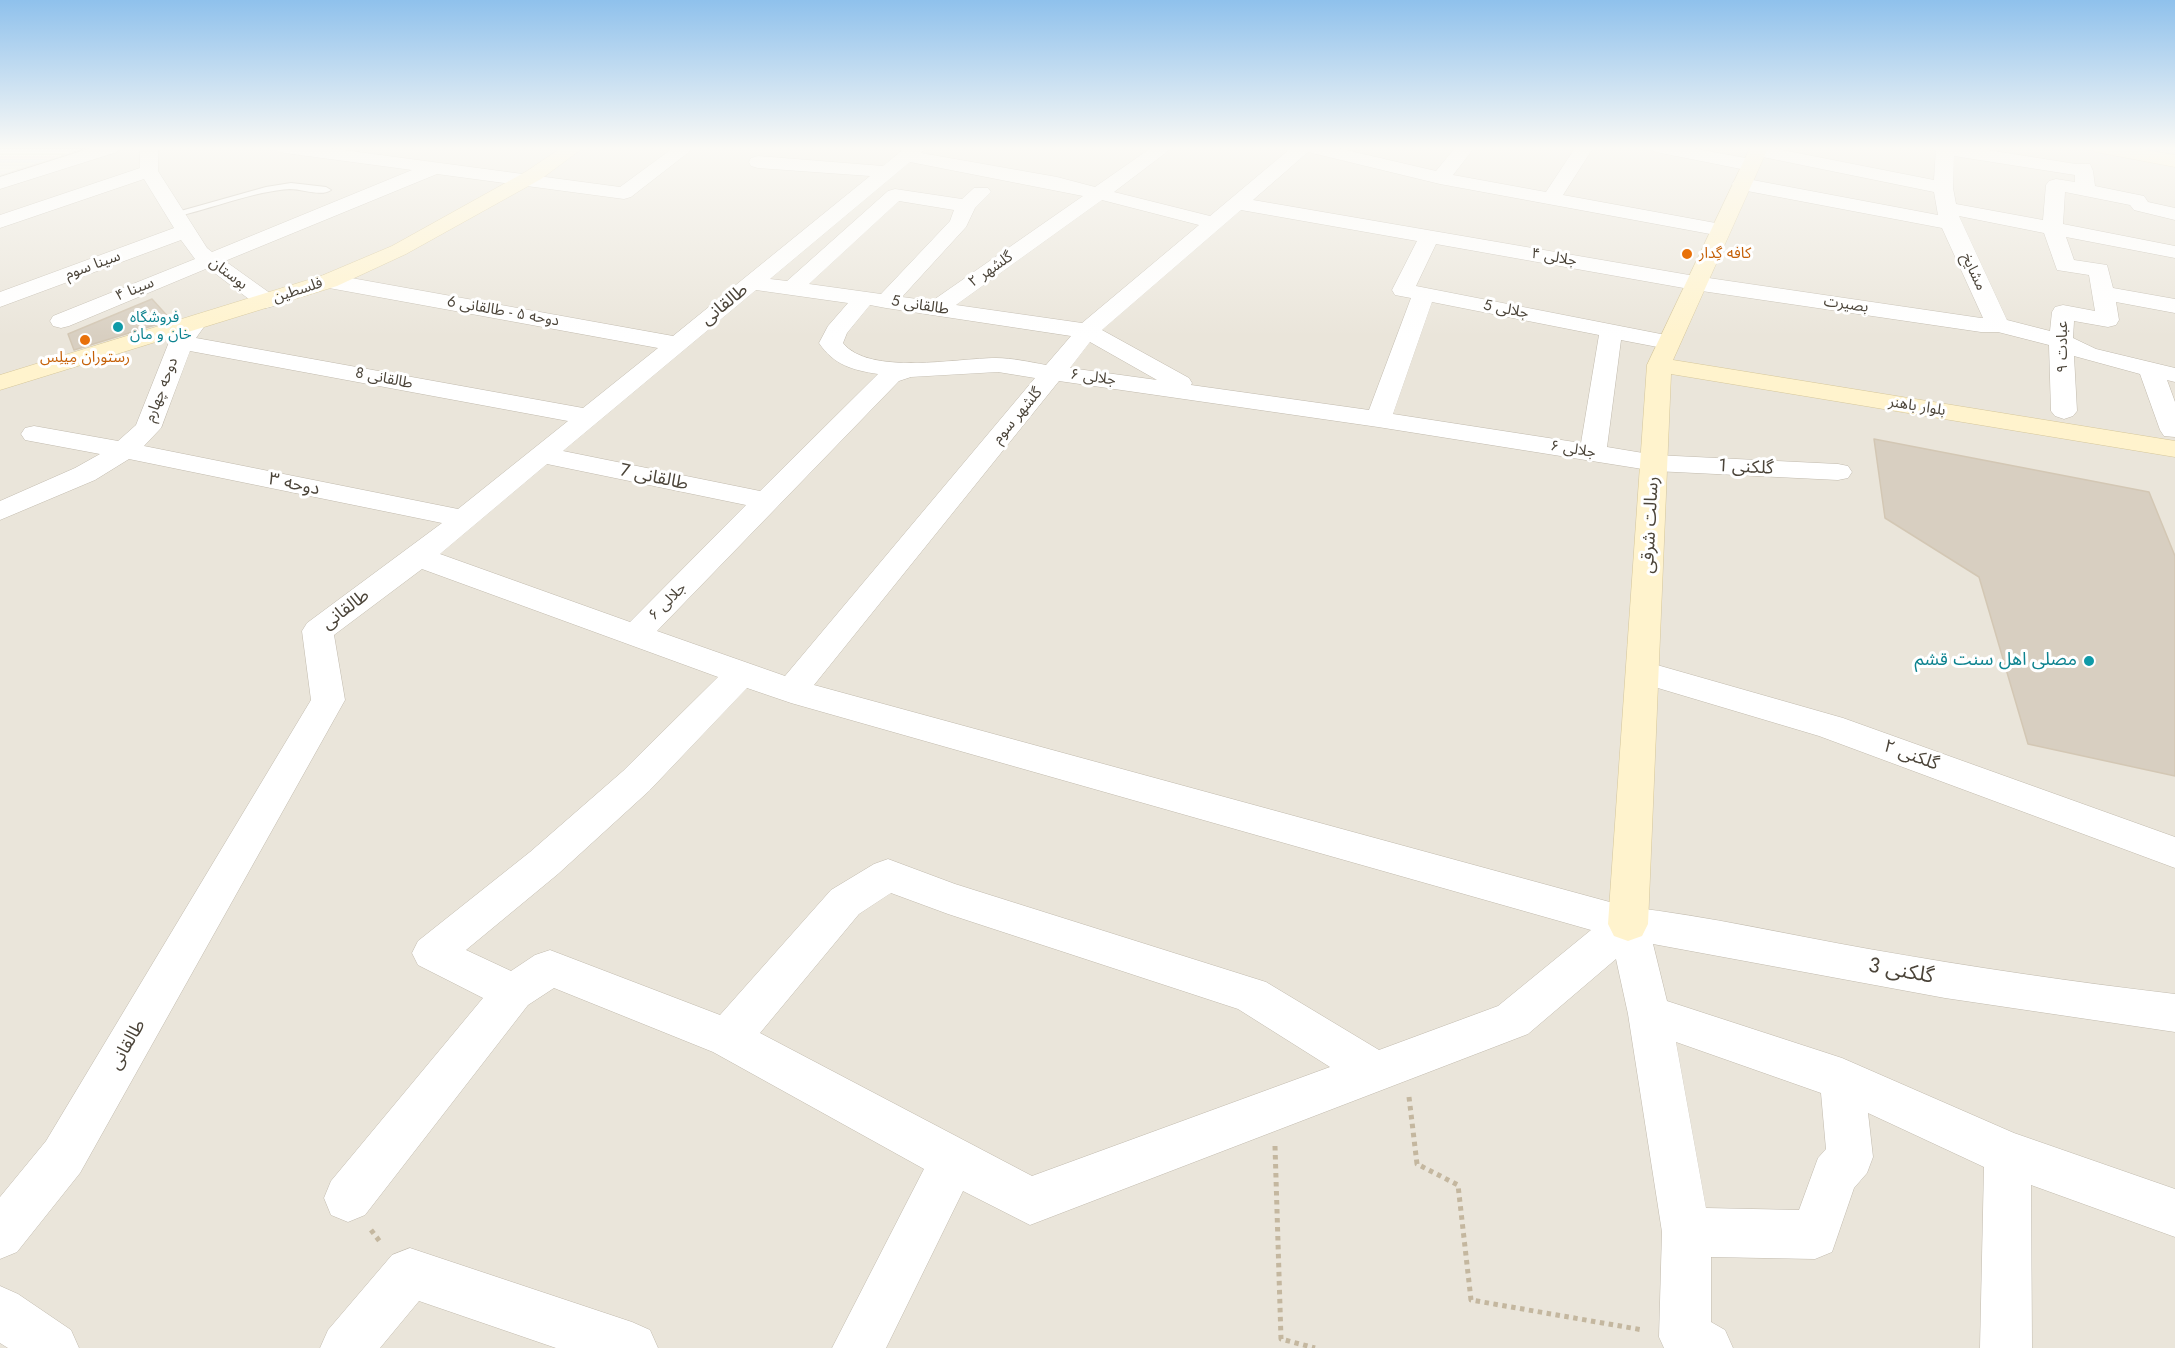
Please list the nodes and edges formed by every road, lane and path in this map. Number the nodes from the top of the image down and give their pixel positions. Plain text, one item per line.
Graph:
1 (32, 211) edge
2 (174, 211) edge
3 (213, 211) edge
4 (327, 211) edge
5 (470, 211) edge
6 (840, 211) edge
7 (877, 211) edge
8 (964, 211) edge
9 (1076, 211) edge
10 (1171, 211) edge
11 (1227, 211) edge
12 (1282, 211) edge
13 (1620, 211) edge
14 (1730, 211) edge
15 (1931, 211) edge
16 (1948, 211) edge
17 (2054, 211) edge
18 (1949, 216) junction
19 (0, 222) edge
20 (1214, 222) junction
21 (181, 223) junction
22 (2053, 228) junction
23 (1721, 230) junction
24 (1430, 236) junction
25 (2175, 252) edge
26 (209, 259) junction
27 (329, 281) junction
28 (752, 283) junction
29 (1695, 283) junction
30 (792, 288) junction
31 (2103, 293) junction
32 (1424, 294) junction
33 (875, 299) junction
34 (0, 300) edge
35 (266, 301) junction
36 (2175, 306) edge
37 (937, 309) junction
38 (61, 321) dead end
39 (1998, 325) junction
40 (1088, 331) junction
41 (1611, 331) junction
42 (188, 333) junction
43 (2061, 341) junction
44 (678, 344) junction
45 (1664, 352) junction
46 (2150, 369) junction
47 (908, 370) junction
48 (1054, 372) junction
49 (2175, 375) edge
50 (0, 383) edge
51 (1196, 392) junction
52 (2064, 411) junction
53 (588, 417) junction
54 (1378, 418) junction
55 (34, 434) dead end
56 (2174, 436) edge
57 (123, 451) junction
58 (1593, 453) junction
59 (541, 455) junction
60 (1655, 463) junction
61 (1838, 472) dead end
62 (766, 501) junction
63 (0, 511) edge
64 (464, 519) junction
65 (418, 557) junction
66 (635, 635) junction
67 (1643, 672) junction
68 (742, 673) junction
69 (791, 691) junction
70 (2175, 853) edge
71 (1628, 924) junction
72 (513, 992) junction
73 (2175, 1013) edge
74 (1649, 1014) junction
75 (728, 1038) junction
76 (1390, 1066) junction
77 (1842, 1079) junction
78 (1274, 1109) junction
79 (2008, 1154) junction
80 (954, 1160) junction
81 (348, 1198) joint
82 (2175, 1213) edge
83 (1686, 1232) junction
84 (0, 1235) edge
85 (407, 1277) junction
86 (0, 1312) edge
87 (573, 1339) edge
88 (1696, 1343) edge
89 (52, 1348) edge
90 (346, 1348) edge
91 (632, 1348) edge
92 (858, 1348) edge
93 (1314, 1348) edge
94 (2006, 1348) edge

1 - 19 street
2 - 21 street, بوستان
3 - 21 lane
4 - 26 street, سینا ۴
5 - 27 main road, فلسطین
6 - 28 street, طالقانی
7 - 30 street
8 - 33 street
9 - 37 street, گلشهر ۲
10 - 20 street
11 - 20 street, گلشهر سوم
12 - 24 street, جلالی ۴
13 - 23 street
14 - 23 main road, رسالت شرقی
15 - 18 street
16 - 18 street, مشایخ
17 - 22 street, عبادت ۹
18 - 22 street
18 - 39 street, مشایخ
20 - 40 street, گلشهر سوم
21 - 26 street, بوستان
21 - 34 street, سینا سوم
22 - 25 street
22 - 31 street, عبادت ۹
23 - 29 main road, رسالت شرقی
24 - 29 street, جلالی ۴
24 - 32 street, جلالی 5
26 - 35 street, بوستان
26 - 38 street, سینا ۴
27 - 35 main road, فلسطین
27 - 44 street, دوحه ۵ - طالقانی 6
28 - 30 street, طالقانی 5
28 - 44 street, طالقانی
29 - 39 street, بصیرت
29 - 45 main road, رسالت شرقی
30 - 33 street, طالقانی 5
31 - 36 street
31 - 43 street, عبادت ۹
32 - 41 street, جلالی 5
32 - 54 street
33 - 37 street, طالقانی 5
33 - 47 street
35 - 42 main road, فلسطین
37 - 40 street, طالقانی 5
39 - 43 street, بصیرت
40 - 48 street, گلشهر سوم
40 - 51 street
41 - 45 street, جلالی 5
41 - 58 street
42 - 50 main road, فلسطین
42 - 53 street, طالقانی 8
42 - 57 street, دوحه چهارم
43 - 46 street, بصیرت
43 - 52 street, عبادت ۹
44 - 53 street, طالقانی
45 - 52 main road, بلوار باهنر
45 - 56 main road, بلوار باهنر
45 - 60 main road, رسالت شرقی
46 - 49 street, بصیرت
46 - 56 street
47 - 48 street, جلالی ۶
47 - 62 street, جلالی ۶
48 - 51 street, جلالی ۶
48 - 69 street, گلشهر سوم
51 - 54 street, جلالی ۶
52 - 56 main road, بلوار باهنر
53 - 59 street, طالقانی
54 - 58 street, جلالی ۶
55 - 57 street, دوحه ۳
57 - 63 street, دوحه چهارم
57 - 64 street, دوحه ۳
58 - 60 street, جلالی ۶
59 - 62 street, طالقانی 7
59 - 64 street, طالقانی
60 - 61 street, گلکنی 1
60 - 67 main road, رسالت شرقی
62 - 66 street, جلالی ۶
64 - 65 street, طالقانی
65 - 66 street, گلکنی 3
65 - 84 street, طالقانی
66 - 68 street, گلکنی 3
67 - 70 street, گلکنی ۲
67 - 71 main road, رسالت شرقی
68 - 69 street, گلکنی 3
68 - 72 street
69 - 71 street, گلکنی 3
71 - 73 street, گلکنی 3
71 - 74 street
71 - 76 street
72 - 75 street
72 - 81 street
74 - 77 street
74 - 83 street
75 - 76 street
75 - 80 street
76 - 78 street
76 - 88 path
77 - 79 street
77 - 83 street
78 - 80 street
78 - 93 path
79 - 82 street
79 - 94 street
80 - 92 street
81 - 85 path
83 - 88 street
85 - 87 street
85 - 90 street
86 - 89 street
87 - 91 street

